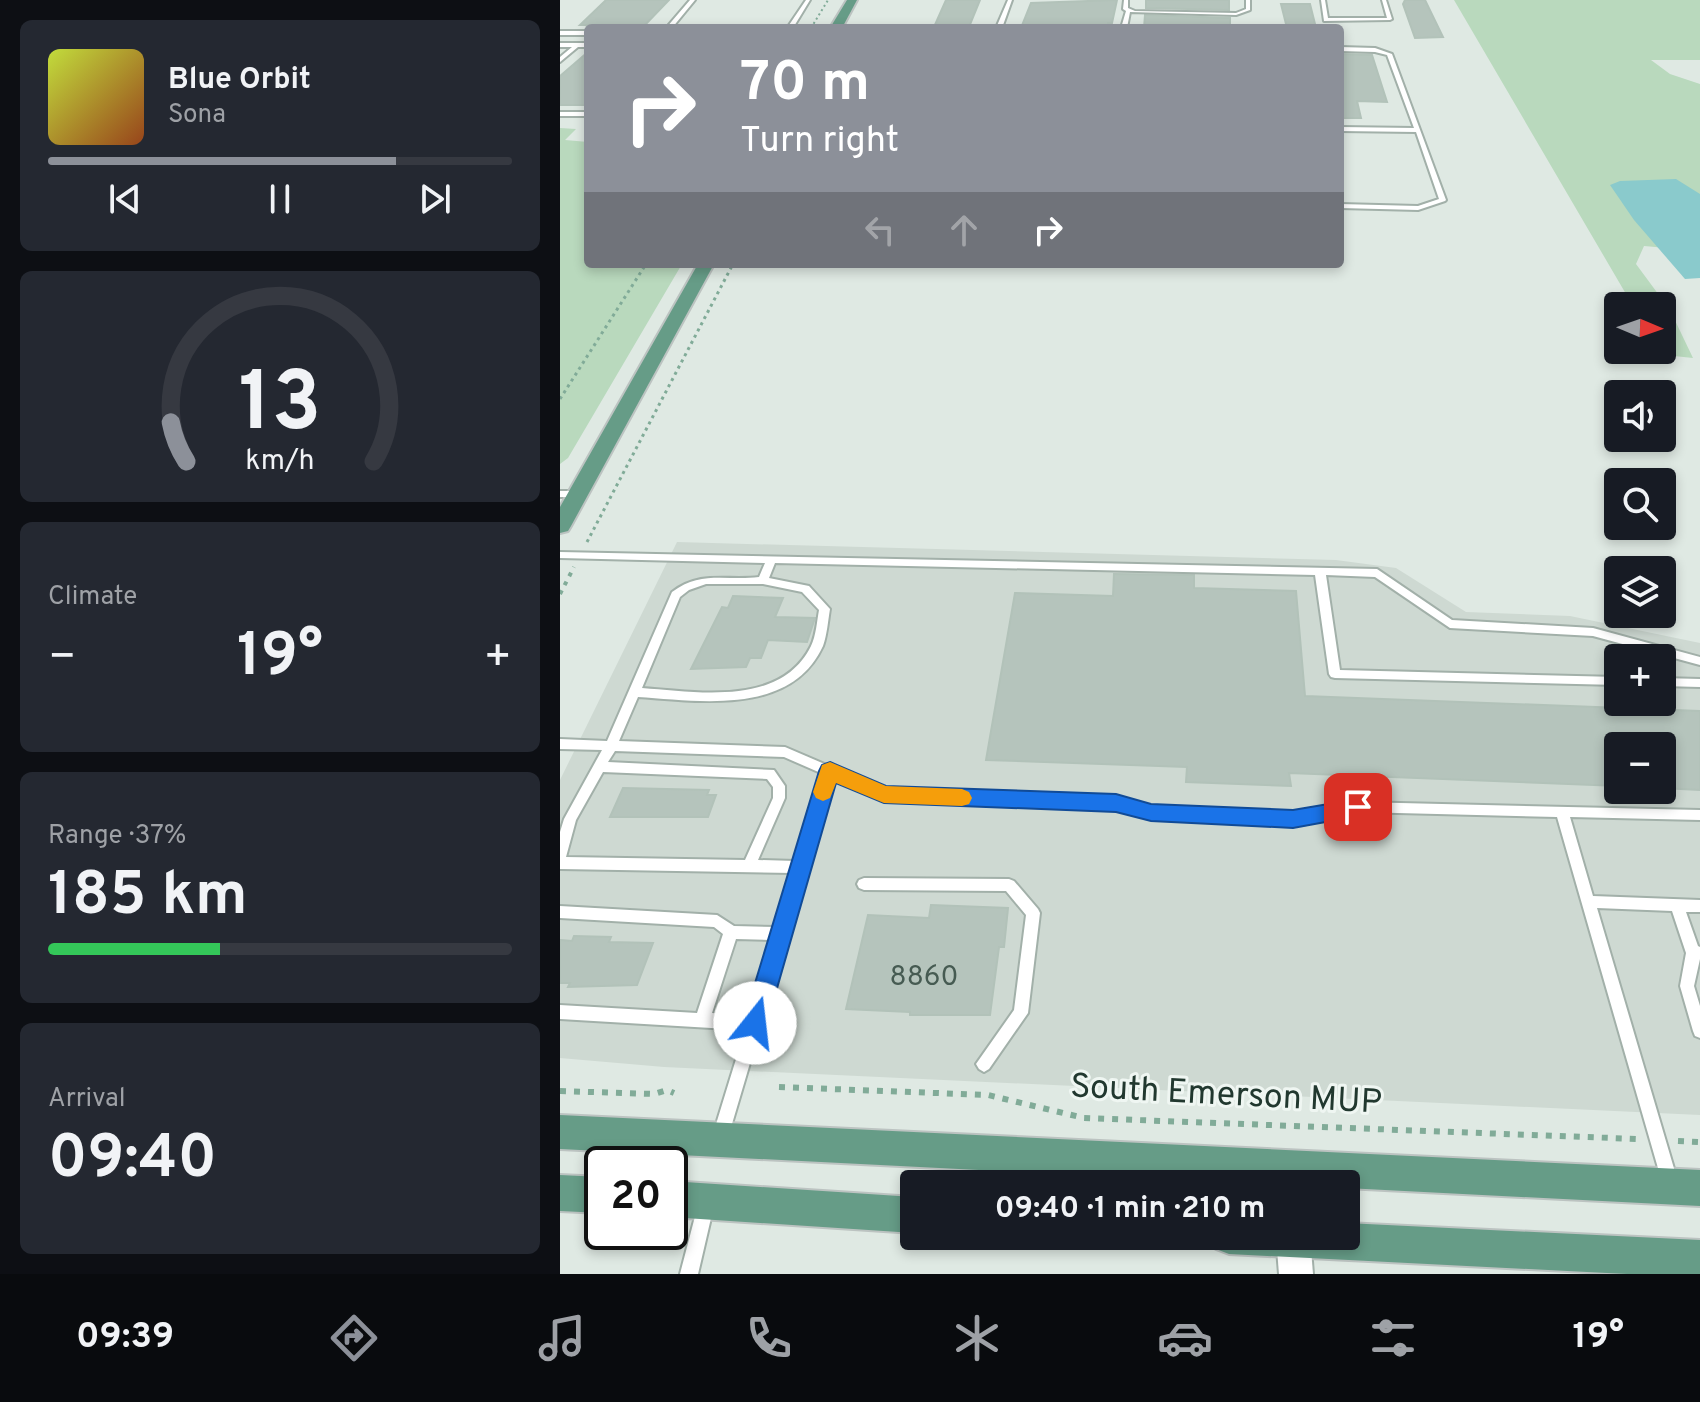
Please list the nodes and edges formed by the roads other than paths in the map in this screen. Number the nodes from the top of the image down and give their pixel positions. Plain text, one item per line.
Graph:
1 (693, 0) edge
2 (808, 0) edge
3 (852, 0) edge
4 (1010, 0) edge
5 (1126, 0) edge
6 (1248, 0) edge
7 (1323, 0) edge
8 (1384, 0) edge
9 (1128, 12) junction
10 (672, 24) edge
11 (793, 24) edge
12 (838, 24) edge
13 (1001, 24) edge
14 (1125, 24) edge
15 (560, 33) edge
16 (584, 33) edge
17 (560, 45) edge
18 (577, 45) junction
19 (584, 45) edge
20 (1344, 49) edge
21 (560, 60) edge
22 (560, 114) edge
23 (584, 114) edge
24 (1344, 129) edge
25 (1418, 130) junction
26 (1344, 206) edge
27 (704, 268) edge
28 (569, 494) edge
29 (560, 526) edge
30 (560, 555) edge
31 (771, 560) junction
32 (1320, 572) junction
33 (763, 580) junction
34 (1700, 661) edge
35 (1604, 681) edge
36 (1676, 682) edge
37 (1700, 683) edge
38 (634, 692) junction
39 (560, 744) edge
40 (611, 746) junction
41 (599, 767) junction
42 (830, 771) junction
43 (1562, 812) junction
44 (1700, 815) edge
45 (560, 860) edge
46 (749, 866) junction
47 (801, 867) junction
48 (864, 884) dead end
49 (1587, 902) junction
50 (1677, 905) junction
51 (1700, 906) edge
52 (560, 912) edge
53 (731, 932) junction
54 (781, 934) junction
55 (1696, 953) edge
56 (560, 1012) edge
57 (702, 1020) junction
58 (755, 1023) junction
59 (1700, 1031) edge
60 (984, 1064) dead end
61 (560, 1132) edge
62 (720, 1138) junction
63 (1198, 1170) edge
64 (1360, 1178) edge
65 (1686, 1188) edge
66 (560, 1193) edge
67 (584, 1194) edge
68 (688, 1199) edge
69 (707, 1200) junction
70 (900, 1214) edge
71 (1294, 1250) edge
72 (1700, 1259) edge
73 (689, 1274) edge

1 - 10 lane
2 - 11 lane
3 - 12 main road
4 - 13 lane
5 - 9 lane
6 - 9 lane
7 - 8 lane
9 - 14 lane
15 - 16 lane
17 - 18 lane
18 - 19 lane
18 - 21 lane
20 - 25 lane
22 - 23 lane
24 - 25 lane
25 - 26 lane
27 - 28 main road
28 - 29 main road
30 - 31 lane
31 - 32 lane
31 - 33 lane
32 - 34 lane
32 - 35 lane
33 - 38 lane
33 - 38 lane
36 - 37 lane
38 - 40 lane
39 - 40 lane
40 - 41 lane
40 - 42 lane
41 - 45 lane
41 - 46 lane
42 - 43 lane
42 - 47 lane
43 - 44 lane
43 - 49 lane
45 - 46 lane
46 - 47 lane
47 - 54 lane
48 - 60 lane
49 - 50 lane
49 - 65 lane
50 - 51 lane
50 - 55 lane
52 - 53 lane
53 - 54 lane
53 - 57 lane
54 - 58 lane
55 - 59 lane
56 - 57 lane
57 - 58 lane
58 - 62 lane
61 - 62 main road
62 - 63 main road
64 - 65 main road
66 - 67 main road
68 - 69 main road
69 - 70 main road
69 - 73 lane
71 - 72 main road

